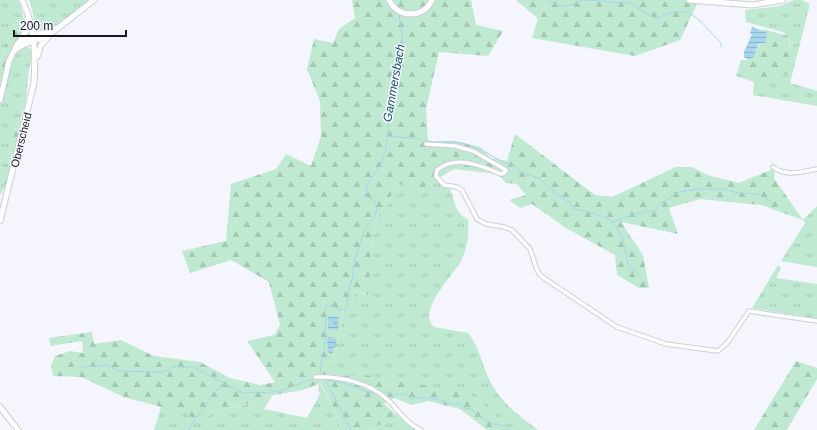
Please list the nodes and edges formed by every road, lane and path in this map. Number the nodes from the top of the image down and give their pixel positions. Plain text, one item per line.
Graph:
1 (22, 0) edge
2 (94, 0) edge
3 (389, 0) edge
4 (432, 0) edge
5 (689, 0) edge
6 (783, 0) edge
7 (27, 12) junction
8 (58, 28) junction
9 (52, 33) junction
10 (34, 38) junction
11 (20, 40) junction
12 (13, 52) junction
13 (36, 60) junction
14 (0, 100) edge
15 (426, 144) dead end
16 (773, 167) dead end
17 (817, 169) edge
18 (0, 221) edge
19 (817, 321) edge
20 (315, 377) dead end
21 (0, 407) edge
22 (18, 430) edge
23 (421, 430) edge

1 - 7 street
2 - 8 street
3 - 4 street
5 - 6 street
7 - 10 street
7 - 11 street
8 - 9 street
8 - 10 street
9 - 10 street
9 - 13 street
10 - 11 street
10 - 12 street
10 - 13 street
11 - 12 street
12 - 14 street
13 - 18 street, Oberscheid
15 - 19 street
16 - 17 street
20 - 23 street
21 - 22 street

